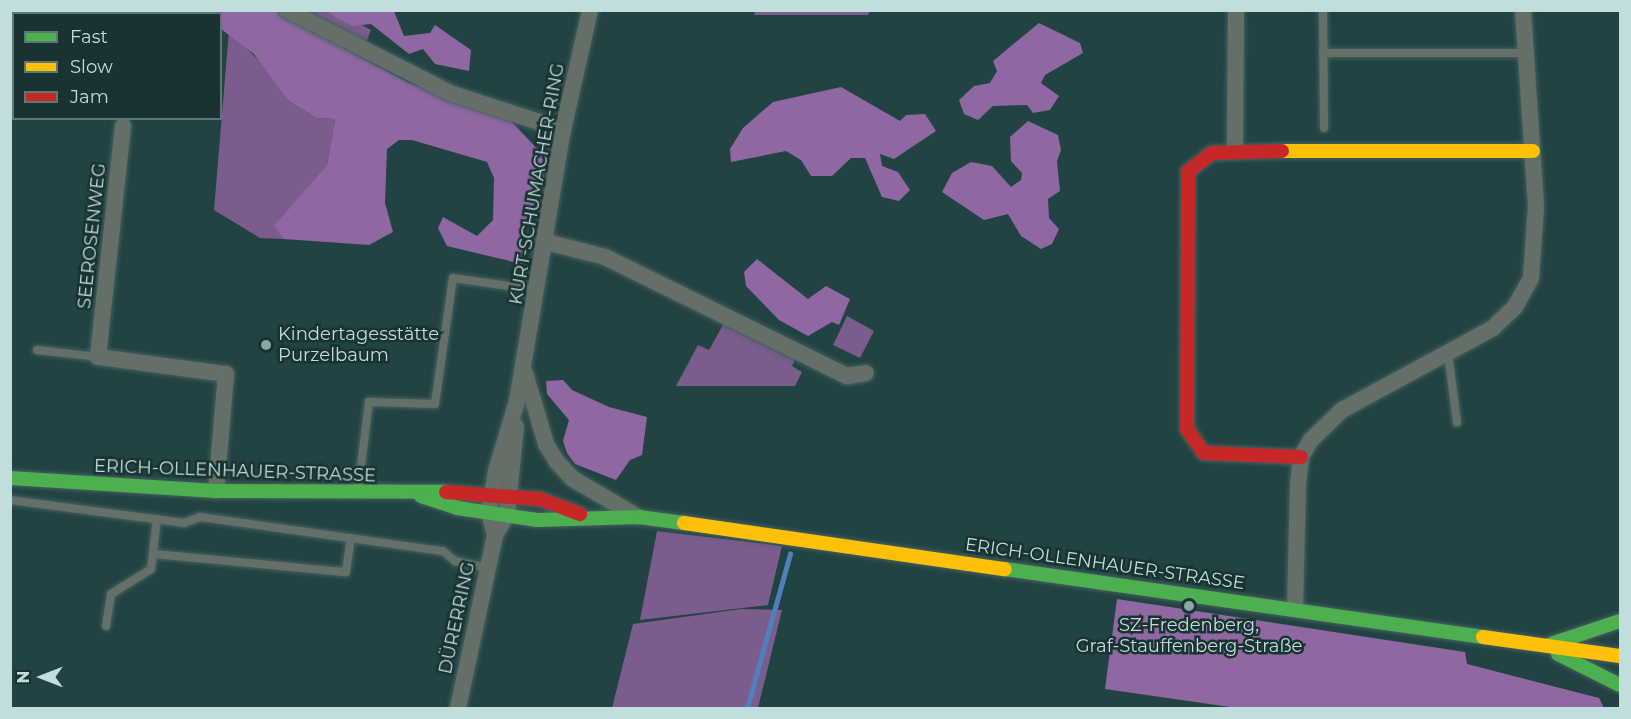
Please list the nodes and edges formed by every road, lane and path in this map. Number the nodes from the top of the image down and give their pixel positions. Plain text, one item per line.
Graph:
1 (287, 10) edge
2 (590, 10) edge
3 (1236, 10) edge
4 (1323, 10) edge
5 (1523, 10) edge
6 (1323, 53) junction
7 (1526, 53) junction
8 (123, 122) edge
9 (1324, 128) dead end
10 (563, 130) junction
11 (1235, 151) junction
12 (1533, 152) junction
13 (546, 242) junction
14 (537, 290) junction
15 (37, 350) dead end
16 (1448, 353) junction
17 (98, 357) junction
18 (524, 365) junction
19 (866, 374) dead end
20 (517, 401) junction
21 (1457, 422) dead end
22 (1301, 457) junction
23 (10, 465) edge
24 (10, 478) edge
25 (50, 480) junction
26 (358, 490) junction
27 (216, 491) junction
28 (492, 494) junction
29 (510, 495) junction
30 (421, 496) junction
31 (10, 500) edge
32 (489, 513) junction
33 (507, 515) junction
34 (584, 515) junction
35 (639, 517) junction
36 (157, 519) junction
37 (495, 535) junction
38 (351, 538) junction
39 (154, 554) junction
40 (488, 568) junction
41 (1295, 608) junction
42 (1620, 621) edge
43 (106, 626) dead end
44 (1544, 646) junction
45 (1620, 656) edge
46 (1620, 685) edge
47 (458, 708) edge

1 - 10 street
2 - 10 street, KURT-SCHUMACHER-RING
3 - 11 street
4 - 6 lane
5 - 7 street
6 - 7 lane
6 - 9 lane
7 - 12 street
8 - 17 street, SEEROSENWEG
10 - 13 street, KURT-SCHUMACHER-RING
11 - 12 street
11 - 22 street
12 - 16 street
13 - 14 street, KURT-SCHUMACHER-RING
13 - 19 street
14 - 18 street, KURT-SCHUMACHER-RING
14 - 26 lane
15 - 17 lane
16 - 21 lane
16 - 22 street
17 - 27 street
18 - 20 street, KURT-SCHUMACHER-RING
18 - 35 street, KURT-SCHUMACHER-RING
20 - 28 street, KURT-SCHUMACHER-RING
20 - 29 street, KURT-SCHUMACHER-RING
22 - 41 street
23 - 25 street, ERICH-OLLENHAUER-STRASSE
24 - 25 street, ERICH-OLLENHAUER-STRASSE
25 - 27 street, ERICH-OLLENHAUER-STRASSE
26 - 27 street, ERICH-OLLENHAUER-STRASSE
26 - 30 street, ERICH-OLLENHAUER-STRASSE
28 - 29 street, ERICH-OLLENHAUER-STRASSE
28 - 30 street, ERICH-OLLENHAUER-STRASSE
28 - 32 street, KURT-SCHUMACHER-RING
29 - 33 street, DÜRERRING
29 - 34 street, ERICH-OLLENHAUER-STRASSE
30 - 32 street, ERICH-OLLENHAUER-STRASSE
31 - 36 lane
32 - 33 street, ERICH-OLLENHAUER-STRASSE
32 - 37 street, DÜRERRING
33 - 34 street, ERICH-OLLENHAUER-STRASSE
33 - 37 street, DÜRERRING
34 - 35 street, ERICH-OLLENHAUER-STRASSE
35 - 41 street, ERICH-OLLENHAUER-STRASSE
36 - 38 lane
36 - 39 lane
37 - 40 street, DÜRERRING
38 - 39 lane
38 - 40 lane
39 - 43 lane
40 - 47 street, DÜRERRING
41 - 44 street, ERICH-OLLENHAUER-STRASSE
42 - 44 street
44 - 45 street, ERICH-OLLENHAUER-STRASSE
44 - 46 street

